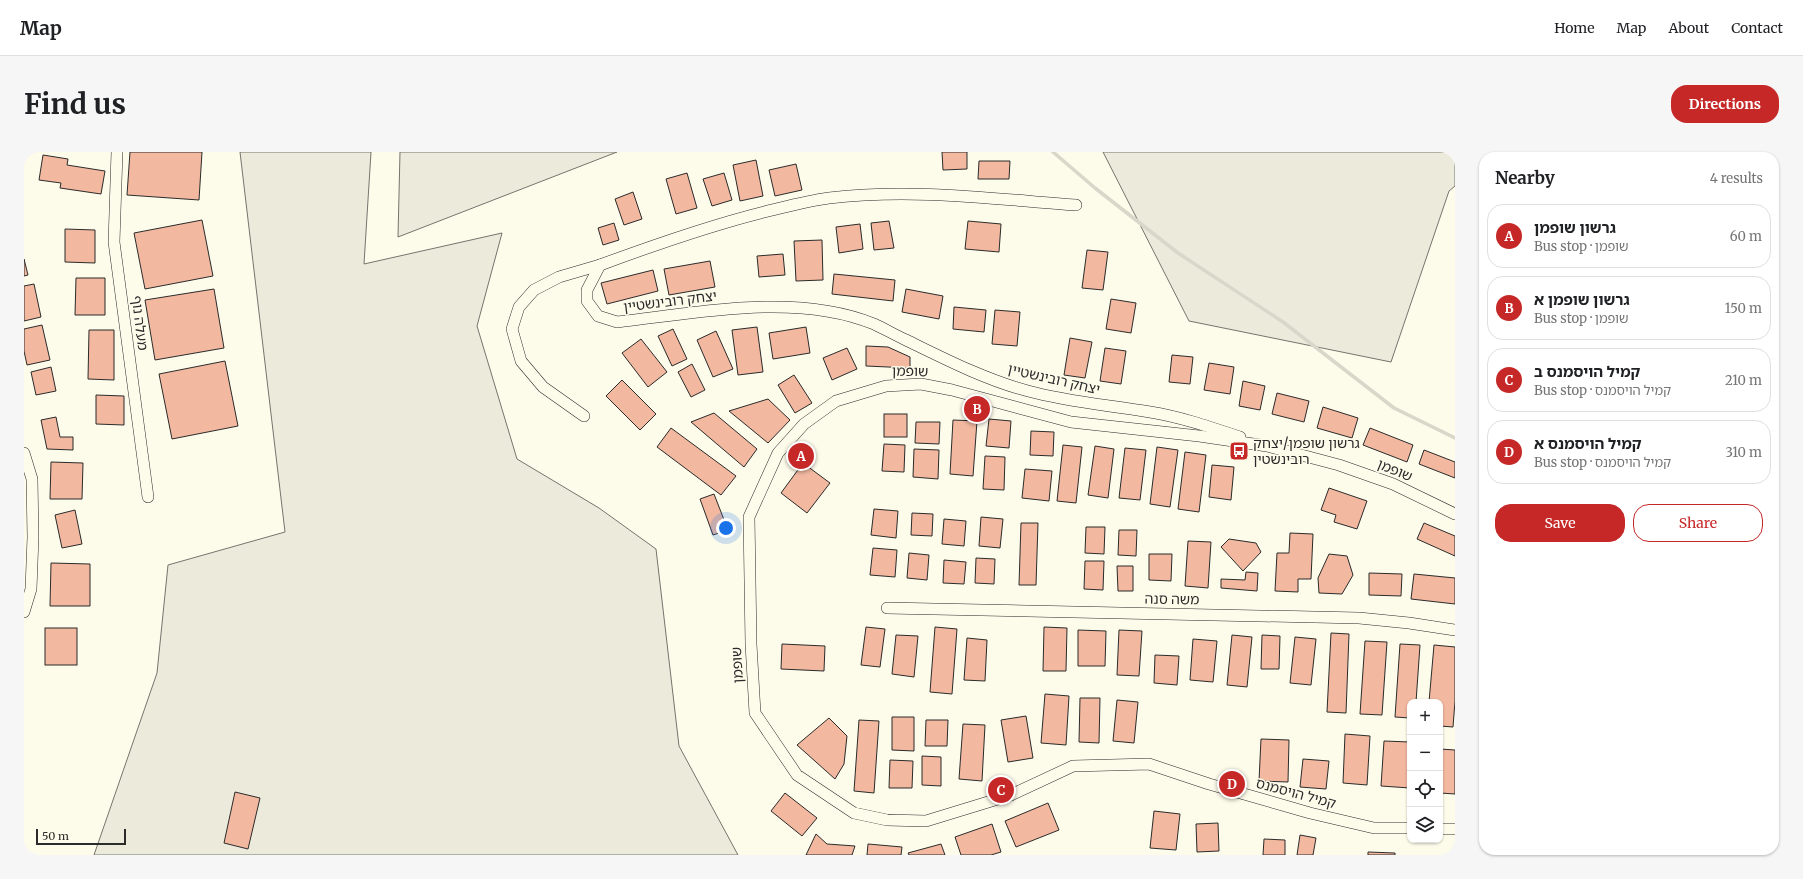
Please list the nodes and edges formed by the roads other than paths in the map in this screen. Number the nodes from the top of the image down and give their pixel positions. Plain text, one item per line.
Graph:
1 (117, 152) edge
2 (1076, 205) dead end
3 (600, 265) junction
4 (584, 416) dead end
5 (1192, 420) junction
6 (1199, 436) junction
7 (1267, 446) junction
8 (24, 453) edge
9 (148, 498) dead end
10 (1455, 514) edge
11 (887, 608) dead end
12 (24, 612) edge
13 (1455, 630) edge
14 (854, 813) joint
15 (1407, 828) edge
16 (1443, 829) edge
17 (1455, 829) edge

1 - 9 street, מעלה נוף
2 - 3 street
3 - 4 street
3 - 5 street, יצחק רובינשטיין
5 - 6 street
5 - 7 street, יצחק רובינשטיין
6 - 7 street, שופמן
6 - 14 street, שופמן
7 - 10 street, שופמן
8 - 12 street
11 - 13 street, משה סנה
14 - 15 street, קמיל הויסמנס
16 - 17 street

